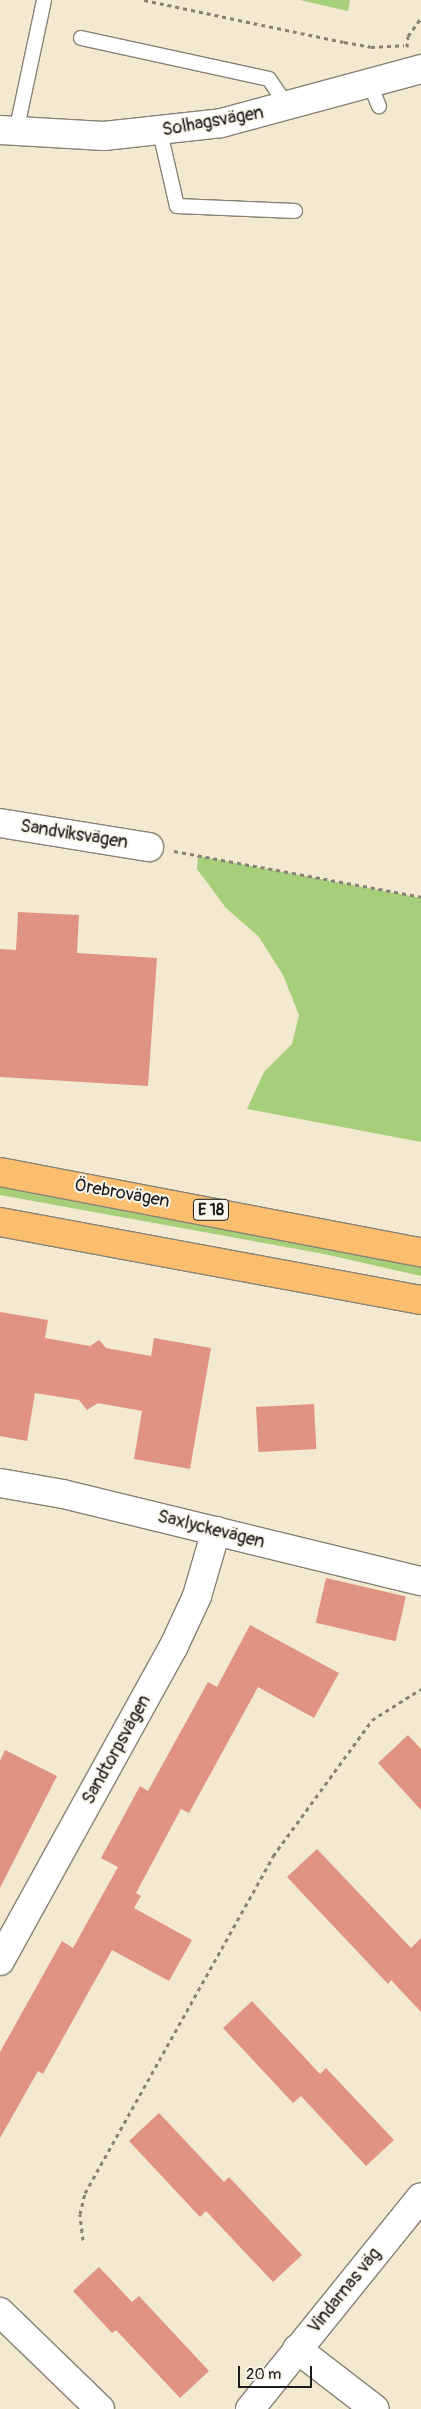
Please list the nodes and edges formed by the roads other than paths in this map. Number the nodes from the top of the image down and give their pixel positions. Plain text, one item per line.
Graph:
1 (44, 0) edge
2 (81, 38) dead end
3 (421, 69) edge
4 (288, 108) junction
5 (8, 131) edge
6 (160, 132) junction
7 (295, 210) dead end
8 (0, 823) edge
9 (149, 846) road end
10 (0, 1172) edge
11 (0, 1222) edge
12 (421, 1252) edge
13 (421, 1300) edge
14 (0, 1483) edge
15 (216, 1531) junction
16 (421, 1581) edge
17 (0, 1961) edge
18 (421, 2197) edge
19 (0, 2312) edge
20 (297, 2349) junction
21 (100, 2409) edge
22 (250, 2409) edge
23 (374, 2409) edge

1 - 5 lane
2 - 4 lane
3 - 4 street, Solhagsvägen
4 - 6 street, Solhagsvägen
5 - 6 street, Solhagsvägen
6 - 7 lane
8 - 9 street, Sandviksvägen
10 - 12 highway, Örebrovägen / E 18
11 - 13 highway
14 - 15 street, Saxlyckevägen
15 - 16 street, Saxlyckevägen
15 - 17 street, Sandtorpsvägen
18 - 20 street, Vindarnas väg
19 - 21 street
20 - 22 street, Vindarnas väg
20 - 23 street

